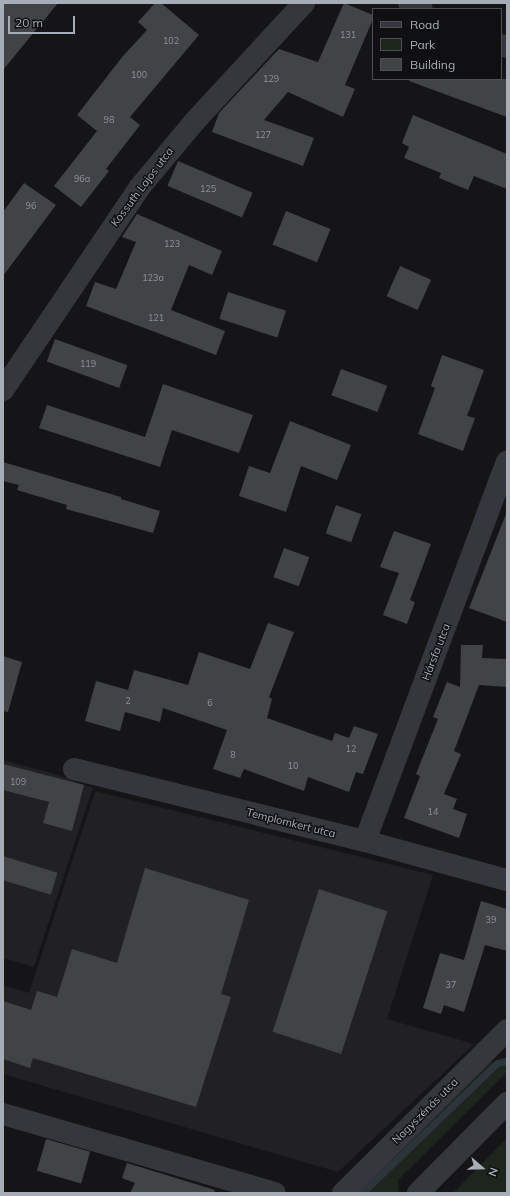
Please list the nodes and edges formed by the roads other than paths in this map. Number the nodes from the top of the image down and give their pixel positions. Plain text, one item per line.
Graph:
1 (304, 3) edge
2 (409, 3) edge
3 (420, 8) edge
4 (3, 390) edge
5 (507, 462) edge
6 (74, 769) dead end
7 (365, 841) junction
8 (507, 880) edge
9 (504, 1037) edge
10 (507, 1103) edge
11 (3, 1114) edge
12 (276, 1193) edge
13 (343, 1193) edge
14 (418, 1193) edge

1 - 4 street, Kossuth Lajos utca
2 - 3 street
5 - 7 street, Hársfa utca
6 - 7 street, Templomkert utca
7 - 8 street, Templomkert utca
9 - 13 street, Nagyszénás utca
10 - 14 street
11 - 12 street

